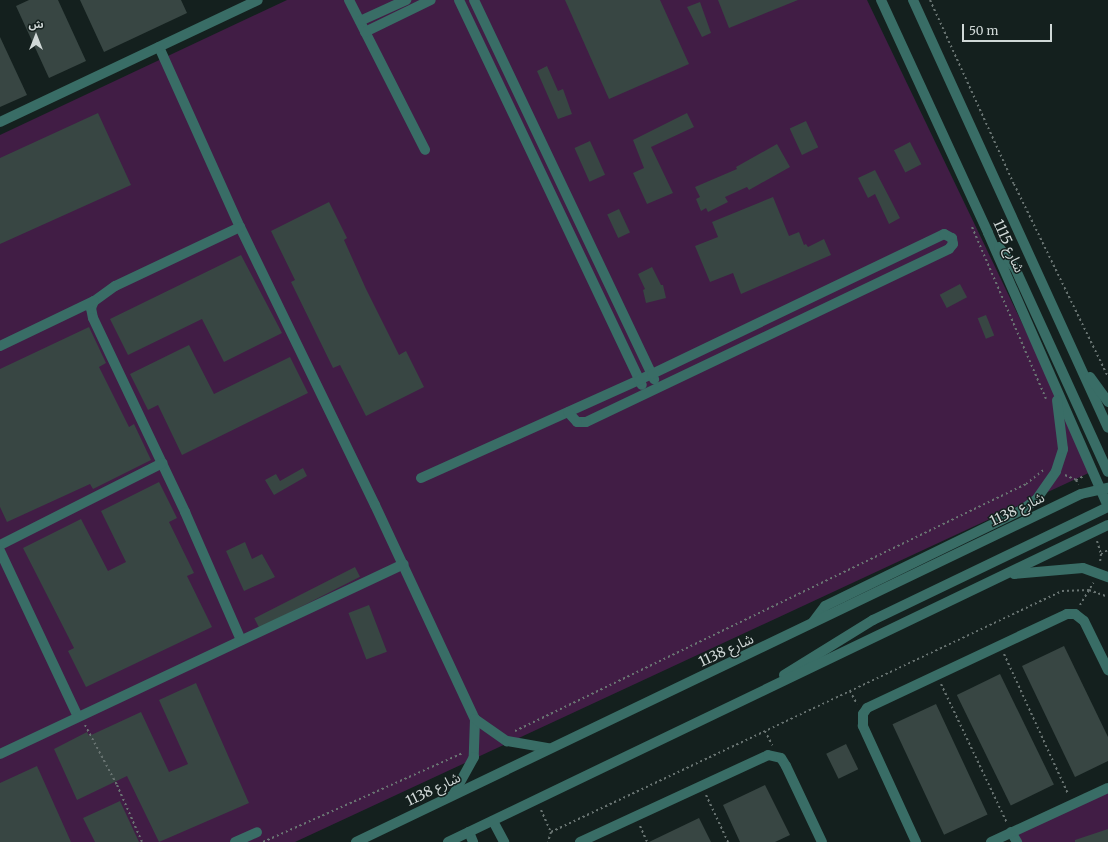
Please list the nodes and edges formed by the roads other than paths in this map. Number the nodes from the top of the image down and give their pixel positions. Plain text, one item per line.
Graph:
1 (258, 0) edge
2 (349, 0) edge
3 (406, 0) edge
4 (431, 0) edge
5 (459, 0) edge
6 (474, 0) edge
7 (881, 0) edge
8 (914, 0) edge
9 (360, 22) junction
10 (365, 32) junction
11 (159, 47) junction
12 (0, 122) edge
13 (425, 150) dead end
14 (240, 227) junction
15 (988, 233) junction
16 (94, 301) junction
17 (0, 346) edge
18 (1080, 362) junction
19 (652, 374) junction
20 (1053, 379) junction
21 (640, 380) junction
22 (658, 386) junction
23 (646, 392) junction
24 (1108, 402) edge
25 (568, 412) junction
26 (1108, 428) edge
27 (162, 463) junction
28 (1108, 472) edge
29 (421, 478) dead end
30 (1106, 491) edge
31 (1108, 506) edge
32 (1108, 526) edge
33 (0, 545) edge
34 (0, 551) edge
35 (403, 564) junction
36 (1008, 574) junction
37 (1108, 577) edge
38 (812, 624) junction
39 (241, 640) junction
40 (1108, 670) edge
41 (761, 691) junction
42 (78, 717) junction
43 (475, 719) junction
44 (548, 748) junction
45 (0, 754) edge
46 (1108, 788) edge
47 (453, 795) junction
48 (493, 821) junction
49 (257, 832) dead end
50 (469, 832) junction
51 (1011, 832) junction
52 (235, 842) edge
53 (356, 842) edge
54 (448, 842) edge
55 (473, 842) edge
56 (504, 842) edge
57 (580, 842) edge
58 (822, 842) edge
59 (916, 842) edge
60 (991, 842) edge
61 (1017, 842) edge

1 - 11 street
2 - 9 street
3 - 9 street
4 - 10 street
5 - 21 street
6 - 19 street
7 - 15 street, شارع 1115
8 - 18 street, شارع 1115
9 - 10 street
10 - 13 street
11 - 12 street
11 - 14 street
14 - 16 street
14 - 35 street
15 - 20 street, شارع 1115
15 - 28 street
16 - 17 street
16 - 27 street
18 - 24 street
18 - 26 street, شارع 1115
19 - 21 street
19 - 22 street
19 - 22 street
20 - 30 street, شارع 1115
20 - 38 street
21 - 23 street
21 - 25 street
22 - 23 street
23 - 25 street
25 - 29 street
27 - 33 street
27 - 39 street
30 - 31 street, شارع 1115
30 - 38 street, شارع 1138
31 - 41 street
32 - 36 street
34 - 42 street
35 - 39 street
35 - 43 street
36 - 37 street
36 - 41 street
38 - 44 street, شارع 1138
39 - 42 street
40 - 59 street
41 - 48 street
42 - 45 street
43 - 44 street
43 - 47 street
44 - 47 street, شارع 1138
46 - 51 street
47 - 53 street, شارع 1138
48 - 50 street
48 - 56 street
49 - 52 street
50 - 54 street
50 - 55 street
51 - 60 street
51 - 61 street
57 - 58 street

